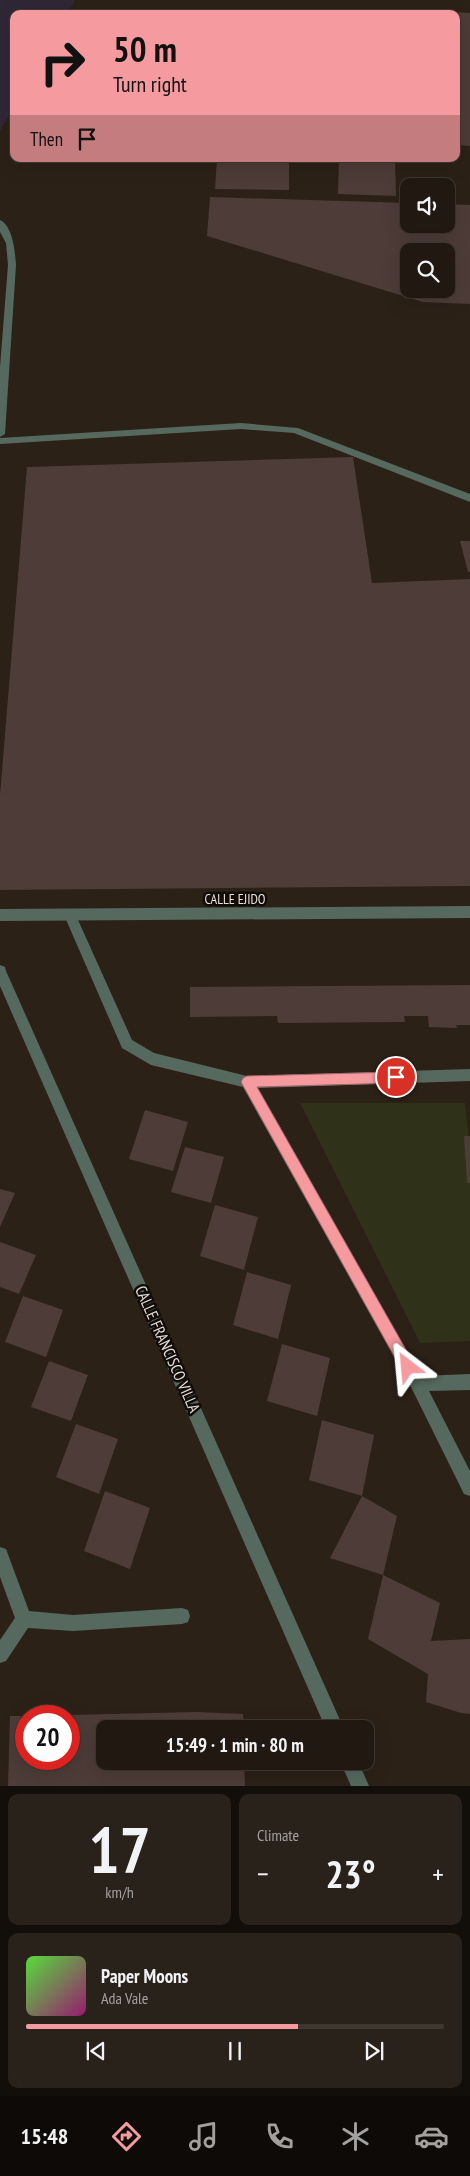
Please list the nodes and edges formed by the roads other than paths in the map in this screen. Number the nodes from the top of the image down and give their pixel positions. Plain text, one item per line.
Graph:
1 (1, 224) edge
2 (0, 434) edge
3 (0, 441) edge
4 (470, 498) edge
5 (470, 912) edge
6 (0, 915) edge
7 (70, 915) junction
8 (0, 971) edge
9 (470, 1075) edge
10 (247, 1082) junction
11 (470, 1382) edge
12 (417, 1384) junction
13 (470, 1488) edge
14 (0, 1555) edge
15 (182, 1616) dead end
16 (24, 1619) junction
17 (0, 1655) edge
18 (331, 1720) edge
19 (353, 1770) edge
20 (360, 1786) edge

1 - 2 street
3 - 4 street
5 - 7 street, CALLE EJIDO
6 - 7 street, CALLE EJIDO
7 - 10 street
8 - 18 street, CALLE FRANCISCO VILLA
9 - 10 street
10 - 12 street
11 - 12 street
12 - 13 street
14 - 16 street
15 - 16 street
16 - 17 street
19 - 20 street

